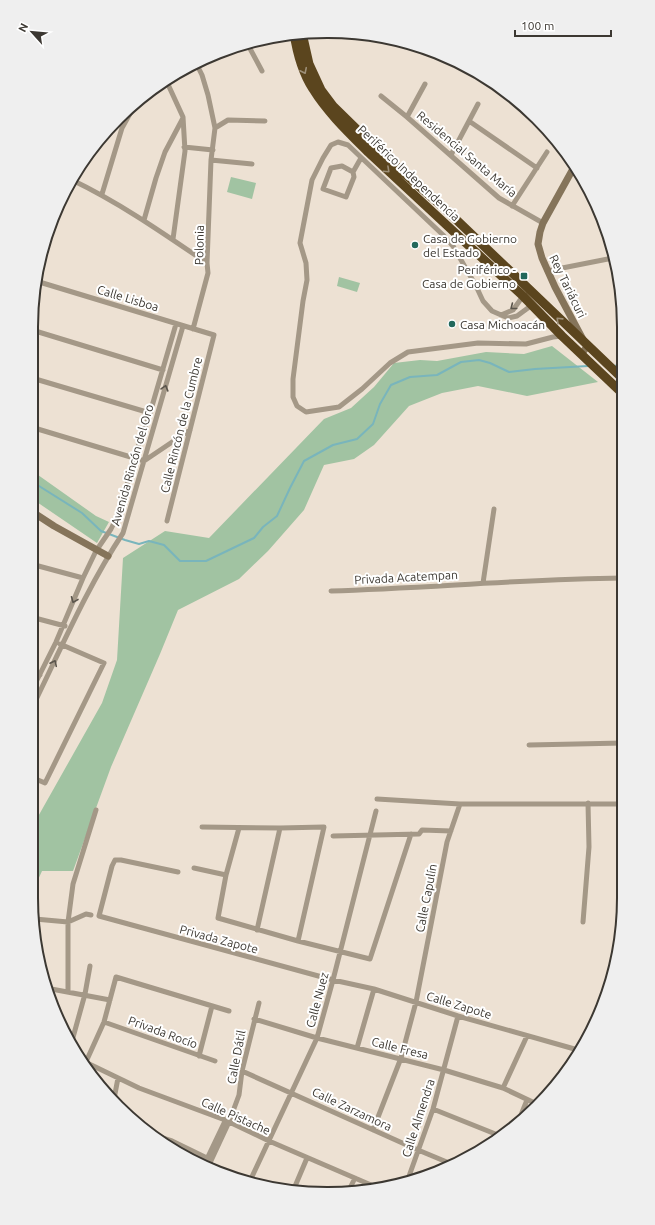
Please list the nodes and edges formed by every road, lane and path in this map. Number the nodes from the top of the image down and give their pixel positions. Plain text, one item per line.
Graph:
1 (303, 39) edge
2 (295, 40) edge
3 (250, 49) edge
4 (199, 68) edge
5 (262, 71) dead end
6 (425, 84) dead end
7 (169, 86) edge
8 (381, 96) dead end
9 (478, 104) dead end
10 (407, 116) junction
11 (183, 117) junction
12 (127, 119) edge
13 (265, 121) dead end
14 (469, 121) junction
15 (215, 128) junction
16 (184, 147) junction
17 (212, 150) junction
18 (547, 152) dead end
19 (451, 155) junction
20 (362, 158) junction
21 (211, 160) junction
22 (252, 164) dead end
23 (537, 168) junction
24 (353, 172) junction
25 (571, 172) edge
26 (77, 182) edge
27 (102, 194) junction
28 (512, 206) junction
29 (144, 220) junction
30 (543, 222) junction
31 (173, 239) junction
32 (608, 259) edge
33 (207, 263) junction
34 (548, 271) junction
35 (42, 283) edge
36 (523, 296) junction
37 (532, 305) junction
38 (501, 315) junction
39 (176, 324) junction
40 (183, 326) junction
41 (193, 329) junction
42 (38, 332) edge
43 (214, 335) joint
44 (562, 336) junction
45 (585, 353) junction
46 (163, 370) junction
47 (617, 374) edge
48 (38, 380) edge
49 (617, 388) edge
50 (150, 413) junction
51 (38, 429) edge
52 (190, 430) junction
53 (134, 458) junction
54 (144, 461) junction
55 (494, 509) dead end
56 (38, 515) edge
57 (167, 521) dead end
58 (96, 551) junction
59 (108, 556) junction
60 (38, 566) edge
61 (83, 578) junction
62 (617, 578) edge
63 (483, 583) junction
64 (331, 591) dead end
65 (38, 619) edge
66 (63, 626) junction
67 (71, 627) junction
68 (56, 642) junction
69 (62, 645) junction
70 (40, 675) joint
71 (38, 679) edge
72 (38, 695) edge
73 (617, 743) edge
74 (529, 745) dead end
75 (38, 780) edge
76 (377, 799) dead end
77 (588, 803) junction
78 (460, 804) junction
79 (617, 804) edge
80 (96, 810) dead end
81 (376, 811) dead end
82 (202, 827) dead end
83 (239, 828) junction
84 (280, 828) junction
85 (451, 831) junction
86 (411, 834) junction
87 (371, 835) junction
88 (333, 836) dead end
89 (194, 868) dead end
90 (178, 872) dead end
91 (226, 875) junction
92 (91, 915) dead end
93 (39, 919) edge
94 (68, 922) junction
95 (583, 922) dead end
96 (256, 930) junction
97 (298, 941) junction
98 (340, 951) junction
99 (90, 966) dead end
100 (333, 980) junction
101 (53, 989) edge
102 (374, 989) junction
103 (68, 992) junction
104 (85, 994) junction
105 (110, 1000) junction
106 (416, 1002) junction
107 (259, 1003) dead end
108 (212, 1006) junction
109 (229, 1011) dead end
110 (458, 1016) junction
111 (254, 1019) junction
112 (104, 1022) junction
113 (73, 1036) edge
114 (527, 1036) junction
115 (317, 1038) junction
116 (357, 1048) junction
117 (574, 1049) edge
118 (199, 1056) junction
119 (87, 1058) edge
120 (401, 1058) junction
121 (215, 1061) dead end
122 (93, 1067) edge
123 (444, 1070) junction
124 (242, 1071) junction
125 (118, 1078) junction
126 (503, 1088) junction
127 (291, 1092) junction
128 (115, 1093) edge
129 (527, 1100) junction
130 (532, 1102) edge
131 (433, 1109) junction
132 (523, 1111) edge
133 (227, 1121) junction
134 (373, 1130) junction
135 (494, 1134) edge
136 (172, 1141) edge
137 (269, 1141) junction
138 (418, 1150) junction
139 (201, 1158) edge
140 (307, 1158) junction
141 (208, 1162) edge
142 (446, 1162) edge
143 (409, 1175) edge
144 (251, 1177) edge
145 (355, 1178) junction
146 (369, 1184) edge
147 (295, 1185) edge
148 (351, 1186) edge

45 -> 1 highway, Periférico Independencia
2 -> 36 highway, Periférico Independencia
3 - 5 street
4 - 15 street, Polonia
6 - 10 street
7 - 11 street
8 - 10 street, Residencial Santa María
9 - 14 street
10 - 19 street, Residencial Santa María
11 - 16 street
11 - 29 street
12 - 27 street
13 - 15 street
14 - 19 street
14 - 23 street
15 - 17 street, Polonia
16 - 17 street
16 - 31 street
17 - 21 street, Polonia
18 - 23 street
19 - 28 street, Residencial Santa María
20 - 24 street
20 - 38 street
20 - 44 street
21 - 22 street
21 - 33 street, Polonia
23 - 28 street
24 - 24 street
25 - 30 street, Rey Tariácuri
26 - 27 street
27 - 29 street
28 - 30 street, Residencial Santa María
29 - 31 street
30 - 34 street, Rey Tariácuri
31 - 33 street
32 - 34 street
33 - 41 street, Polonia
34 - 45 street, Rey Tariácuri
35 - 39 street, Calle Lisboa
36 - 37 highway, Periférico Independencia
36 -> 38 street
37 - 38 street
37 - 44 highway, Periférico Independencia
39 - 40 street, Calle Lisboa
39 - 46 street, Avenida Rincón del Oro
40 - 41 street, Calle Lisboa
54 -> 40 street, Avenida Rincón del Oro
41 - 43 street, Calle Lisboa
42 - 46 street
43 - 52 street, Calle Rincón de la Cumbre
44 - 45 highway, Periférico Independencia
45 - 47 highway, Periférico Independencia
45 - 49 highway, Periférico Independencia
46 - 50 street, Avenida Rincón del Oro
48 - 50 street
50 - 53 street, Avenida Rincón del Oro
51 - 53 street
52 - 54 street
52 - 57 street, Calle Rincón de la Cumbre
53 - 54 street
53 - 58 street, Avenida Rincón del Oro
54 - 59 street, Avenida Rincón del Oro
55 - 63 street
56 - 58 street
58 - 59 street
58 - 61 street, Avenida Rincón del Oro
59 - 67 street, Avenida Rincón del Oro
60 - 61 street
61 -> 66 street, Avenida Rincón del Oro
62 - 63 street, Privada Acatempan
63 - 64 street, Privada Acatempan
65 - 66 street
66 - 67 street
66 - 68 street, Avenida Rincón del Oro
67 - 69 street, Avenida Rincón del Oro
68 - 69 street
68 - 70 street, Avenida Rincón del Oro
72 -> 69 street, Avenida Rincón del Oro
69 - 75 street
70 - 71 street, Avenida Rincón del Oro
73 - 74 street
76 - 78 street
77 - 78 street
77 - 79 street
77 - 95 street
78 - 85 street, Calle Capulín
80 - 94 street
81 - 87 street, Calle Nuez
82 - 83 street
83 - 84 street
83 - 91 street
84 - 96 street
84 - 97 street
85 - 86 street
85 - 106 street, Calle Capulín
86 - 87 street
86 - 98 street
87 - 88 street
87 - 98 street, Calle Nuez
89 - 91 street
90 - 100 street, Privada Zapote
91 - 96 street
92 - 94 street
93 - 94 street
94 - 103 street
96 - 97 street
97 - 98 street
98 - 100 street, Calle Nuez
99 - 104 street
100 - 102 street, Calle Zapote
100 - 115 street, Calle Nuez
101 - 103 street
102 - 106 street, Calle Zapote
102 - 116 street
103 - 104 street
104 - 105 street
104 - 113 street
105 - 108 street
105 - 112 street
106 - 110 street, Calle Zapote
106 - 120 street, Calle Capulín
107 - 111 street, Calle Dátil
108 - 109 street
108 - 118 street
110 - 114 street, Calle Zapote
110 - 123 street, Calle Almendra
111 - 115 street, Calle Fresa
111 - 124 street, Calle Dátil
112 - 118 street, Privada Rocío
112 - 119 street
114 - 117 street, Calle Zapote
114 - 126 street
115 - 116 street, Calle Fresa
115 - 127 street, Calle Nuez
116 - 120 street, Calle Fresa
118 - 121 street, Privada Rocío
120 - 123 street, Calle Fresa
120 - 134 street, Calle Capulín
122 - 125 street, Calle Pistache
123 - 126 street, Calle Fresa
123 - 131 street, Calle Almendra
124 - 127 street, Calle Zarzamora
124 - 133 street, Calle Dátil
125 - 128 street
125 - 133 street, Calle Pistache
126 - 129 street, Calle Fresa
127 - 134 street, Calle Zarzamora
127 - 137 street, Calle Nuez
129 - 130 street, Calle Fresa
129 - 132 street
131 - 135 street
131 - 138 street, Calle Almendra
133 - 137 street, Calle Pistache
133 - 141 street, Calle Dátil
134 - 138 street, Calle Zarzamora
136 - 139 street
137 - 140 street, Calle Pistache
137 - 144 street, Calle Nuez
138 - 142 street, Calle Zarzamora
138 - 143 street, Calle Almendra
140 - 145 street, Calle Pistache
140 - 147 street
145 - 146 street, Calle Pistache
145 - 148 street

